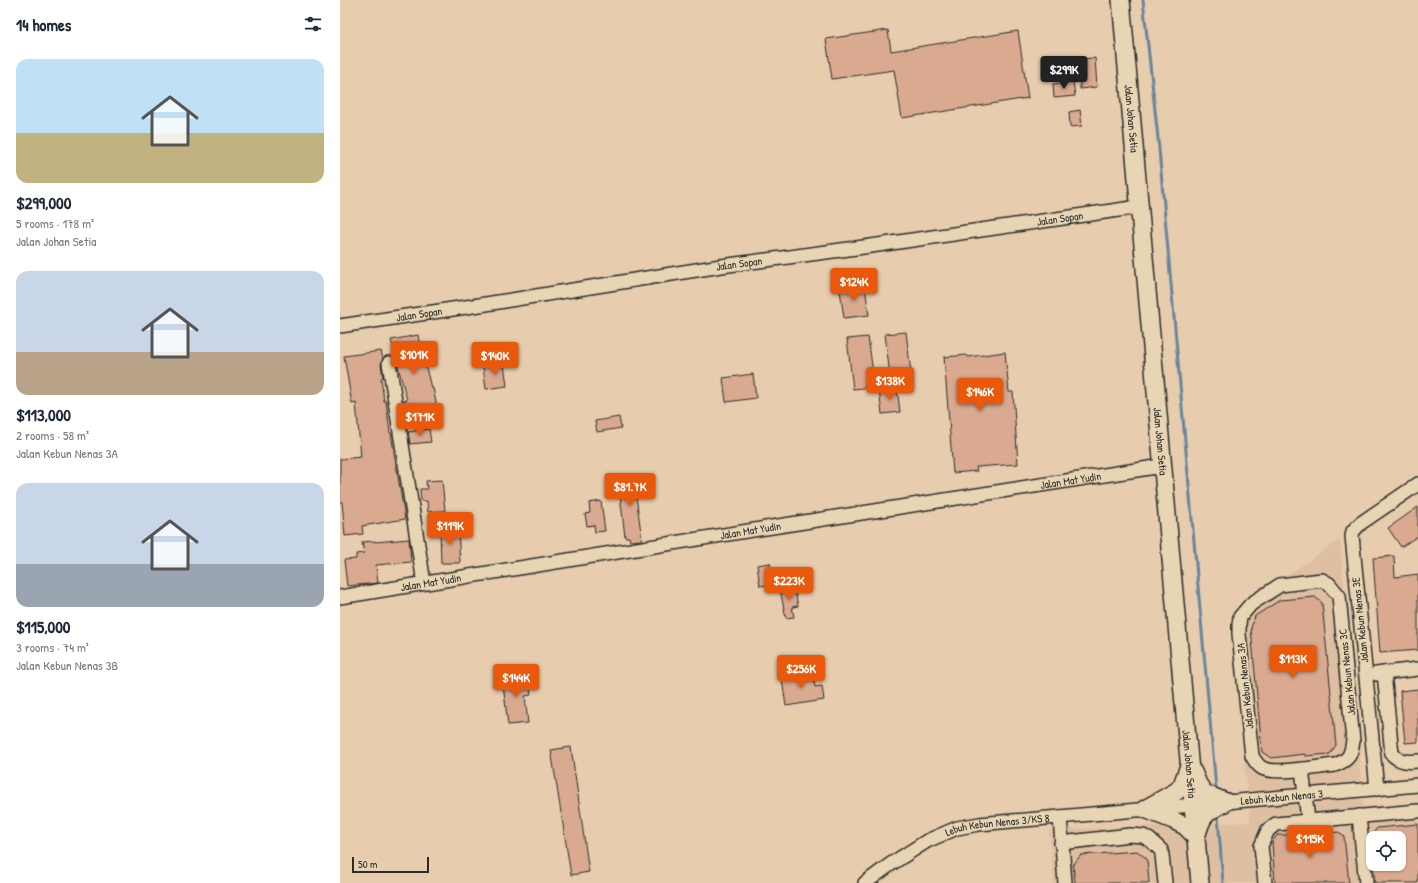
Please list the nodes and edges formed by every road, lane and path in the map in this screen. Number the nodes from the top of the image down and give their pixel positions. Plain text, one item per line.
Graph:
1 (1120, 0) edge
2 (1139, 207) junction
3 (340, 326) edge
4 (388, 363) dead end
5 (1162, 466) junction
6 (1418, 484) edge
7 (424, 583) junction
8 (1287, 584) joint
9 (340, 597) edge
10 (1418, 669) edge
11 (1384, 673) junction
12 (1366, 675) junction
13 (1418, 761) edge
14 (1190, 764) junction
15 (1302, 769) junction
16 (1418, 785) edge
17 (1376, 789) junction
18 (1304, 795) junction
19 (1226, 802) junction
20 (1193, 805) junction
21 (1145, 809) junction
22 (1418, 812) edge
23 (1359, 816) junction
24 (1060, 817) junction
25 (1308, 820) junction
26 (1196, 837) junction
27 (1061, 843) junction
28 (865, 883) edge
29 (1065, 883) edge
30 (1165, 883) edge
31 (1200, 883) edge
32 (1265, 883) edge
33 (1366, 883) edge

1 - 2 main road, Jalan Johan Setia
2 - 3 street, Jalan Sopan
2 - 5 main road, Jalan Johan Setia
4 - 7 street
5 - 7 street, Jalan Mat Yudin
5 - 14 main road, Jalan Johan Setia
6 - 12 street, Jalan Kebun Nenas 3E
7 - 9 street, Jalan Mat Yudin
8 - 15 street, Jalan Kebun Nenas 3A
8 - 15 street, Jalan Kebun Nenas 3C
10 - 11 street
11 - 12 street
11 - 13 street
12 - 17 street, Jalan Kebun Nenas 3E
14 - 19 main road
14 - 20 main road, Jalan Johan Setia
14 - 21 main road
15 - 18 street
16 - 17 street, Lebuh Kebun Nenas 3
17 - 18 street, Lebuh Kebun Nenas 3
18 - 19 street, Lebuh Kebun Nenas 3
18 - 25 street
19 - 20 street, Lebuh Kebun Nenas 3
19 - 26 main road
20 - 21 street, Lebuh Kebun Nenas 3
20 - 26 main road, Jalan Johan Setia
21 - 24 street, Lebuh Kebun Nenas 3/KS 8
21 - 26 main road
22 - 23 street
23 - 25 street
23 - 33 street
24 - 27 street
24 - 28 street, Lebuh Kebun Nenas 3/KS 8
25 - 32 street
26 - 31 main road, Jalan Johan Setia
27 - 29 street
27 - 30 street

